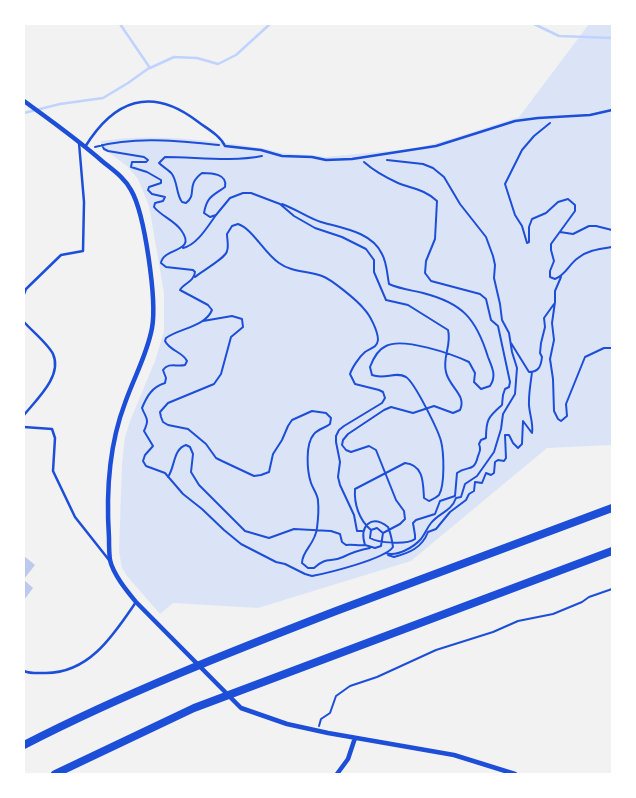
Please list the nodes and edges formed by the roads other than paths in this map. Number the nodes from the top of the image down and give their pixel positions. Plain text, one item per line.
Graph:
1 (24, 101) edge
2 (612, 110) edge
3 (79, 142) junction
4 (86, 148) junction
5 (24, 294) edge
6 (24, 322) edge
7 (24, 415) edge
8 (24, 427) edge
9 (612, 508) edge
10 (612, 552) edge
11 (110, 562) junction
12 (136, 602) junction
13 (24, 671) edge
14 (355, 738) junction
15 (24, 745) edge
16 (55, 774) edge
17 (337, 774) edge
18 (515, 774) edge

1 - 3 street
2 - 4 lane
3 - 4 street
3 - 5 lane
4 - 11 street
6 - 7 lane
8 - 11 lane
9 - 15 highway
10 - 16 highway
11 - 12 street
12 - 13 lane
12 - 14 street
14 - 17 street
14 - 18 street

